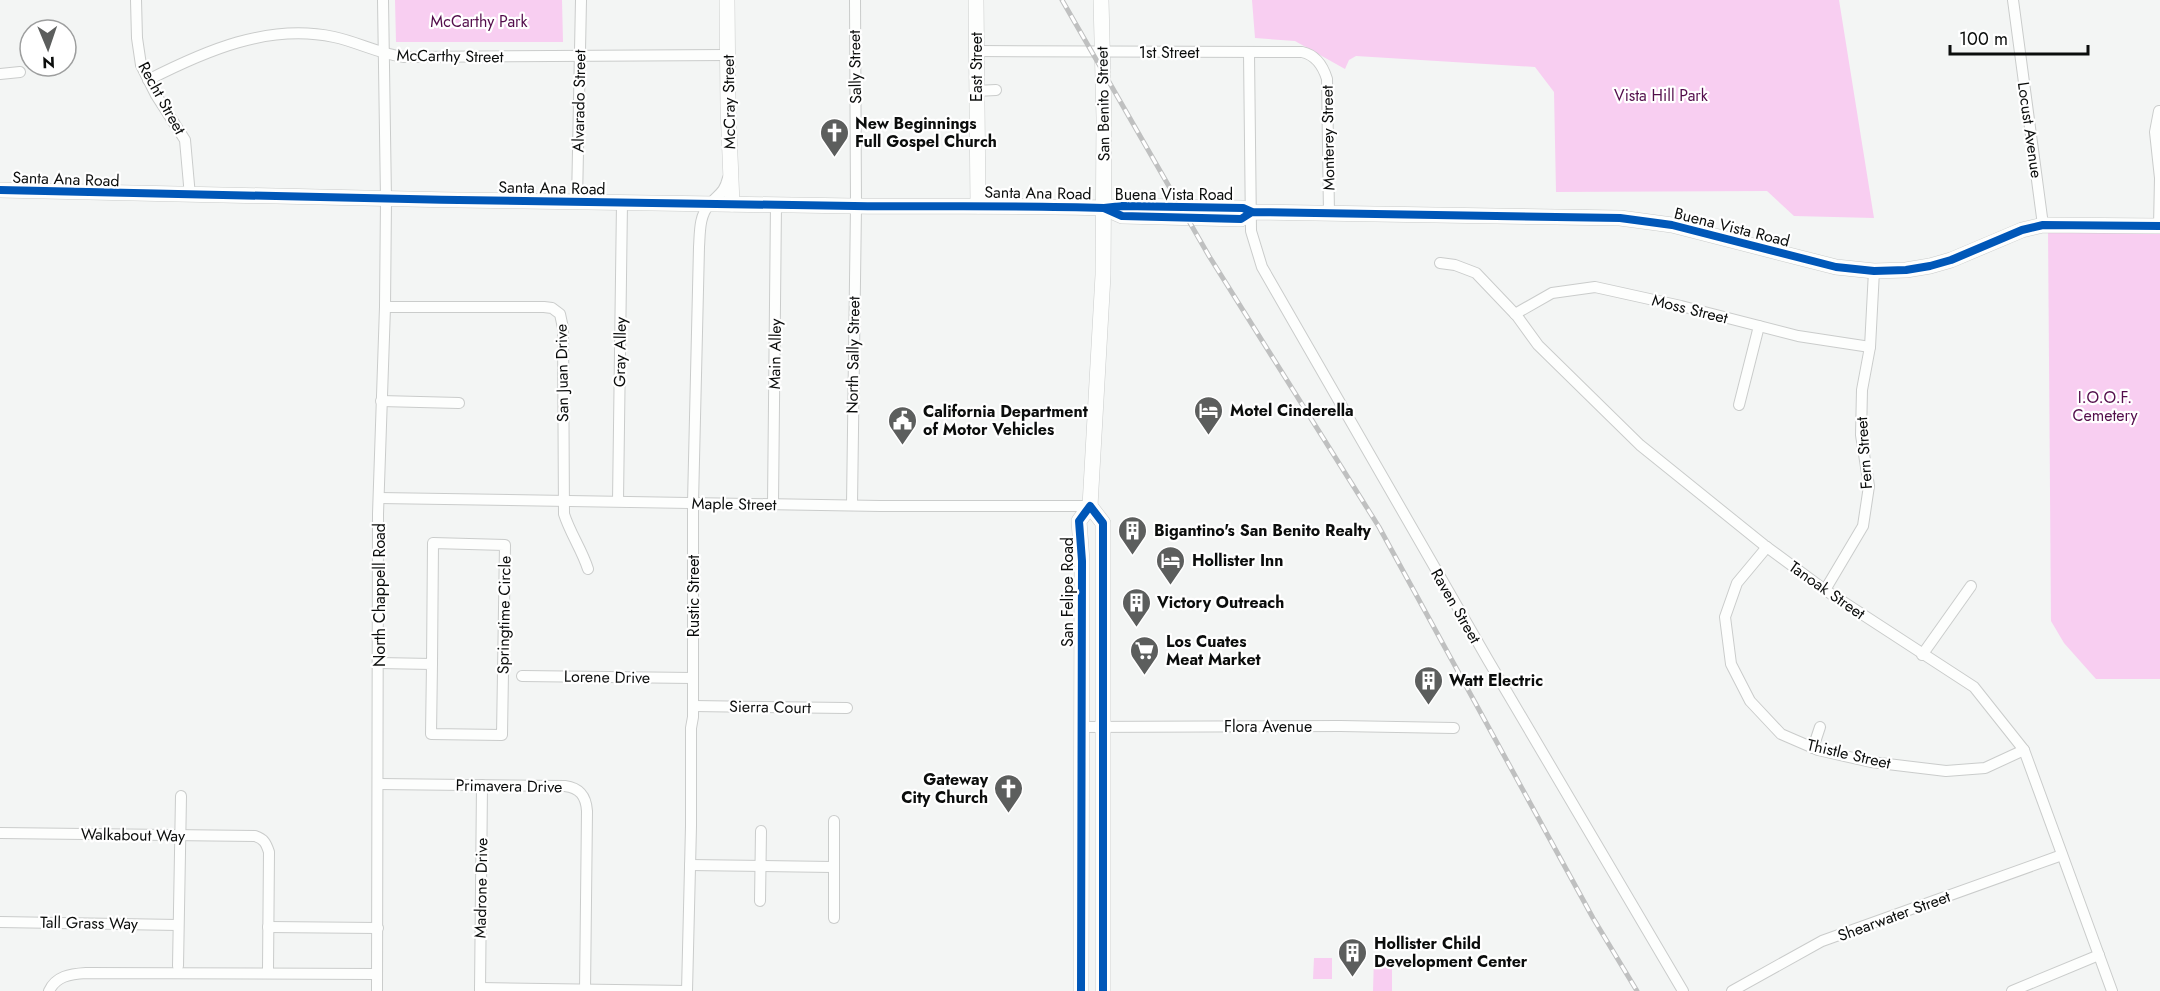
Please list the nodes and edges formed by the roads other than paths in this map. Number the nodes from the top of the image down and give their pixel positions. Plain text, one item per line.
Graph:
1 (136, 0) edge
2 (384, 0) edge
3 (581, 0) edge
4 (727, 0) edge
5 (855, 0) edge
6 (976, 0) edge
7 (1101, 0) edge
8 (2013, 0) edge
9 (975, 51) junction
10 (1102, 51) junction
11 (1249, 53) junction
12 (384, 54) junction
13 (580, 56) junction
14 (728, 56) junction
15 (1321, 65) joint
16 (18, 72) edge
17 (0, 74) edge
18 (148, 80) junction
19 (996, 90) dead end
20 (975, 91) junction
21 (2159, 111) edge
22 (731, 169) junction
23 (0, 190) edge
24 (190, 196) junction
25 (386, 199) junction
26 (577, 201) junction
27 (622, 203) junction
28 (710, 204) junction
29 (732, 204) junction
30 (776, 204) junction
31 (856, 206) junction
32 (978, 206) junction
33 (1104, 208) junction
34 (1252, 212) junction
35 (1329, 214) junction
36 (2043, 225) junction
37 (2159, 226) edge
38 (1440, 263) dead end
39 (1875, 271) junction
40 (385, 307) junction
41 (1515, 314) junction
42 (1759, 326) junction
43 (1870, 347) junction
44 (381, 401) junction
45 (459, 403) dead end
46 (1739, 405) dead end
47 (379, 498) junction
48 (563, 501) junction
49 (618, 501) junction
50 (693, 503) junction
51 (773, 504) junction
52 (852, 505) junction
53 (1090, 506) junction
54 (1767, 547) junction
55 (588, 569) dead end
56 (1971, 586) dead end
57 (1825, 590) junction
58 (1922, 655) junction
59 (379, 663) junction
60 (432, 664) junction
61 (522, 676) dead end
62 (693, 678) junction
63 (693, 706) junction
64 (847, 708) dead end
65 (1103, 726) junction
66 (1081, 727) junction
67 (1820, 727) dead end
68 (1455, 728) dead end
69 (1813, 748) junction
70 (2024, 750) junction
71 (379, 784) junction
72 (482, 785) junction
73 (181, 796) dead end
74 (834, 821) dead end
75 (761, 831) dead end
76 (0, 833) edge
77 (180, 836) junction
78 (2062, 855) junction
79 (690, 865) junction
80 (761, 867) junction
81 (833, 867) junction
82 (760, 901) dead end
83 (834, 918) dead end
84 (0, 922) edge
85 (178, 925) junction
86 (268, 927) junction
87 (378, 928) junction
88 (2099, 955) junction
89 (178, 966) dead end
90 (268, 969) dead end
91 (377, 974) junction
92 (480, 989) edge
93 (49, 991) edge
94 (377, 991) edge
95 (585, 991) edge
96 (687, 991) edge
97 (1081, 991) edge
98 (1102, 991) edge
99 (1683, 991) edge
100 (1732, 991) edge
101 (2012, 991) edge
102 (2112, 991) edge

1 - 18 street, Recht Street
2 - 12 street, North Chappell Road
3 - 13 street, Alvarado Street
4 - 14 street, McCray Street
5 - 31 street, Sally Street
6 - 9 street, East Street
7 - 10 street, San Benito Street
8 - 36 street, Locust Avenue
9 - 10 street, 1st Street
9 - 20 street, East Street
10 - 11 street, 1st Street
10 - 33 street, San Benito Street
11 - 15 street, 1st Street
11 - 34 street, Raven Street
12 - 13 street, McCarthy Street
12 - 18 street, McCarthy Street
12 - 25 street, North Chappell Road
13 - 14 street, McCarthy Street
13 - 26 street, Alvarado Street
14 - 22 street, McCray Street
15 - 35 street, Monterey Street
16 - 17 street
18 - 24 street, Recht Street
19 - 20 street
20 - 32 street, East Street
21 - 37 street
22 - 28 street, Rustic Street
22 - 29 street, McCray Street
23 - 24 street, Santa Ana Road
24 - 25 street, Santa Ana Road
25 - 26 street, Santa Ana Road
25 - 40 street, North Chappell Road
26 - 27 street, Santa Ana Road
27 - 28 street, Santa Ana Road
27 - 49 street, Gray Alley
28 - 29 street, Santa Ana Road
28 - 50 street, Rustic Street
29 - 30 street, Santa Ana Road
30 - 31 street, Santa Ana Road
30 - 51 street, Main Alley
31 - 32 street, Santa Ana Road
31 - 52 street, North Sally Street
32 - 33 street, Santa Ana Road
33 - 34 street, Buena Vista Road
33 - 53 street, San Felipe Road
34 - 35 street, Buena Vista Road
34 - 99 street, Raven Street
35 - 39 street, Buena Vista Road
36 - 37 street, Buena Vista Road
36 - 39 street, Buena Vista Road
38 - 41 street, Tanoak Street
39 - 43 street, Fern Street
40 - 44 street, North Chappell Road
40 - 48 street, San Juan Drive
41 - 42 street, Moss Street
41 - 54 street, Tanoak Street
42 - 43 street, Moss Street
42 - 46 street
43 - 57 street, Fern Street
44 - 45 street
44 - 47 street, North Chappell Road
47 - 48 street, Maple Street
47 - 59 street, North Chappell Road
48 - 49 street, Maple Street
48 - 55 street
49 - 50 street, Maple Street
50 - 51 street, Maple Street
50 - 62 street, Rustic Street
51 - 52 street, Maple Street
52 - 53 street, Maple Street
53 - 65 street
53 - 66 street, San Felipe Road
54 - 57 street, Tanoak Street
54 - 69 street, Thistle Street
56 - 58 street
57 - 58 street, Tanoak Street
58 - 70 street, Tanoak Street
59 - 60 street
59 - 71 street, North Chappell Road
60 - 60 street, Springtime Circle
61 - 62 street, Lorene Drive
62 - 63 street, Rustic Street
63 - 64 street, Sierra Court
63 - 79 street, Rustic Street
65 - 66 street, Flora Avenue
65 - 68 street, Flora Avenue
65 - 98 street
66 - 97 street, San Felipe Road
67 - 69 street
69 - 70 street, Thistle Street
70 - 78 street, Tanoak Street
71 - 72 street, Primavera Drive
71 - 87 street, North Chappell Road
72 - 92 street, Madrone Drive
72 - 95 street, Primavera Drive
73 - 77 street
74 - 81 street
75 - 80 street
76 - 77 street, Walkabout Way
77 - 85 street
77 - 86 street, Walkabout Way
78 - 88 street, Tanoak Street
78 - 100 street, Shearwater Street
79 - 80 street
79 - 96 street, Rustic Street
80 - 81 street
80 - 82 street
81 - 83 street
84 - 85 street, Tall Grass Way
85 - 89 street
86 - 87 street
86 - 90 street
87 - 91 street, North Chappell Road
88 - 101 street
88 - 102 street, Tanoak Street
91 - 93 street
91 - 94 street, North Chappell Road
92 - 95 street
95 - 96 street

